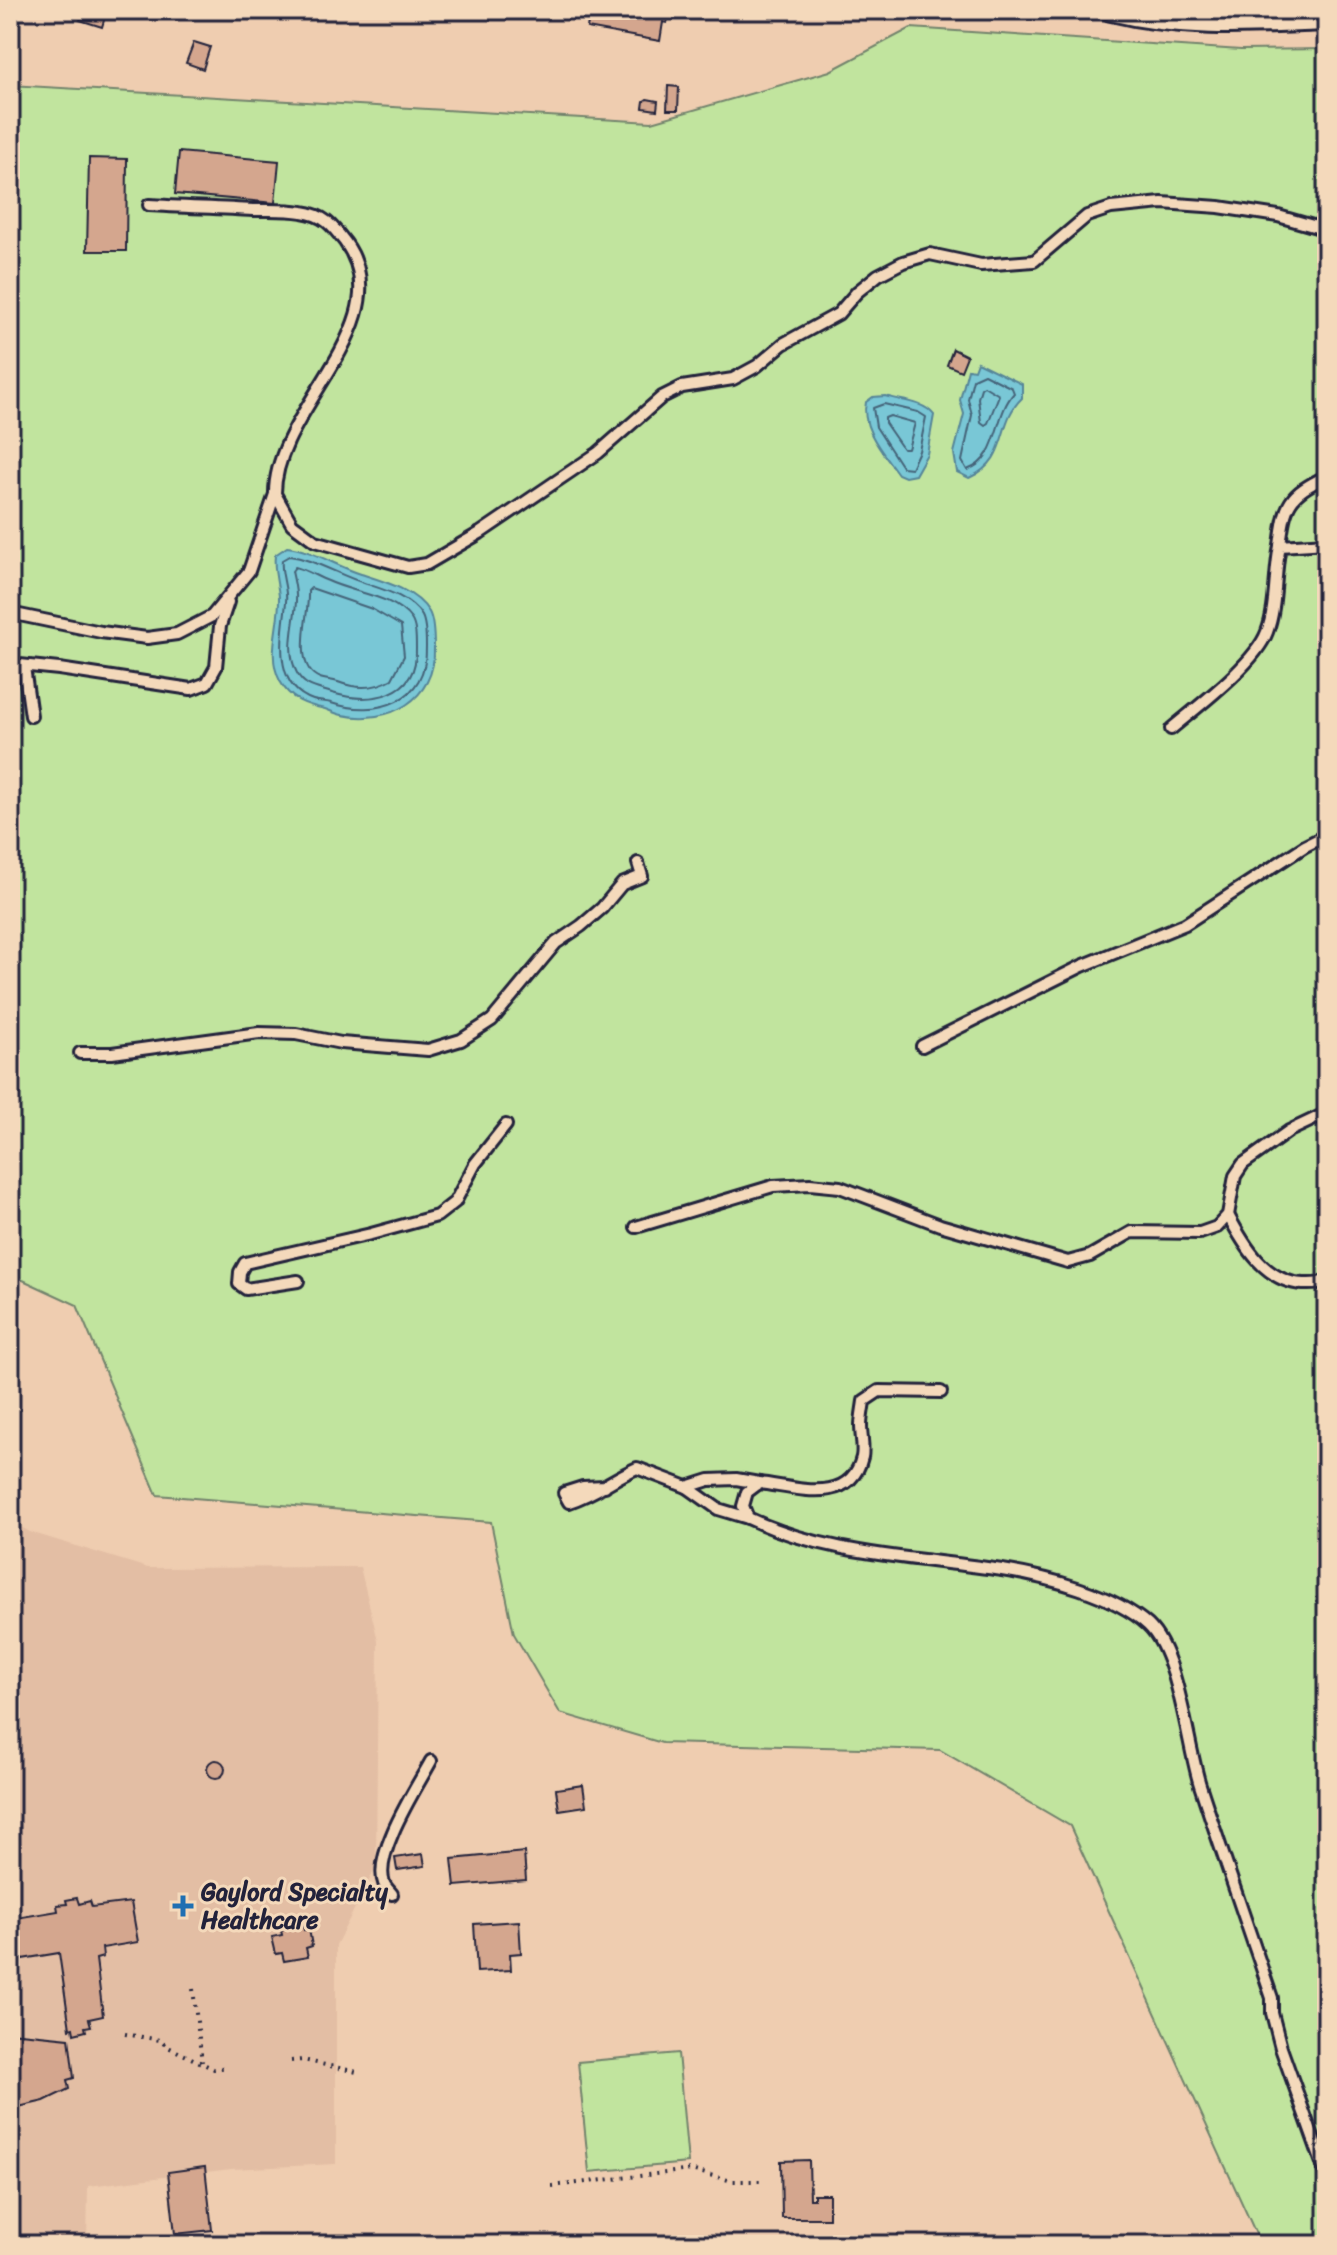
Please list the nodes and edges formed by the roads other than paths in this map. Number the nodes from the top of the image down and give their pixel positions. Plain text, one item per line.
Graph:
1 (1111, 10) edge
2 (1327, 20) edge
3 (149, 205) dead end
4 (1327, 230) edge
5 (1327, 476) edge
6 (275, 494) junction
7 (1327, 543) edge
8 (1280, 546) junction
9 (230, 596) junction
10 (10, 613) edge
11 (10, 664) edge
12 (24, 667) junction
13 (31, 716) dead end
14 (1171, 729) dead end
15 (1327, 835) edge
16 (638, 863) dead end
17 (922, 1046) dead end
18 (80, 1053) dead end
19 (1327, 1113) edge
20 (506, 1125) dead end
21 (1228, 1215) junction
22 (636, 1227) dead end
23 (1327, 1279) edge
24 (298, 1281) dead end
25 (941, 1392) dead end
26 (759, 1483) junction
27 (605, 1486) dead end
28 (687, 1487) junction
29 (748, 1518) junction
30 (431, 1761) dead end
31 (392, 1894) dead end
32 (1327, 2177) edge

1 - 2 street
3 - 6 lane
4 - 6 lane
5 - 8 lane
6 - 9 lane
7 - 8 lane
8 - 14 lane
9 - 10 lane
9 - 12 lane
11 - 12 lane
12 - 13 lane
15 - 17 lane
16 - 18 lane
19 - 21 lane
20 - 24 lane
21 - 22 lane
21 - 23 lane
25 - 26 lane
26 - 28 lane
26 - 29 lane
27 - 28 lane
28 - 29 lane
29 - 32 lane
30 - 31 lane

